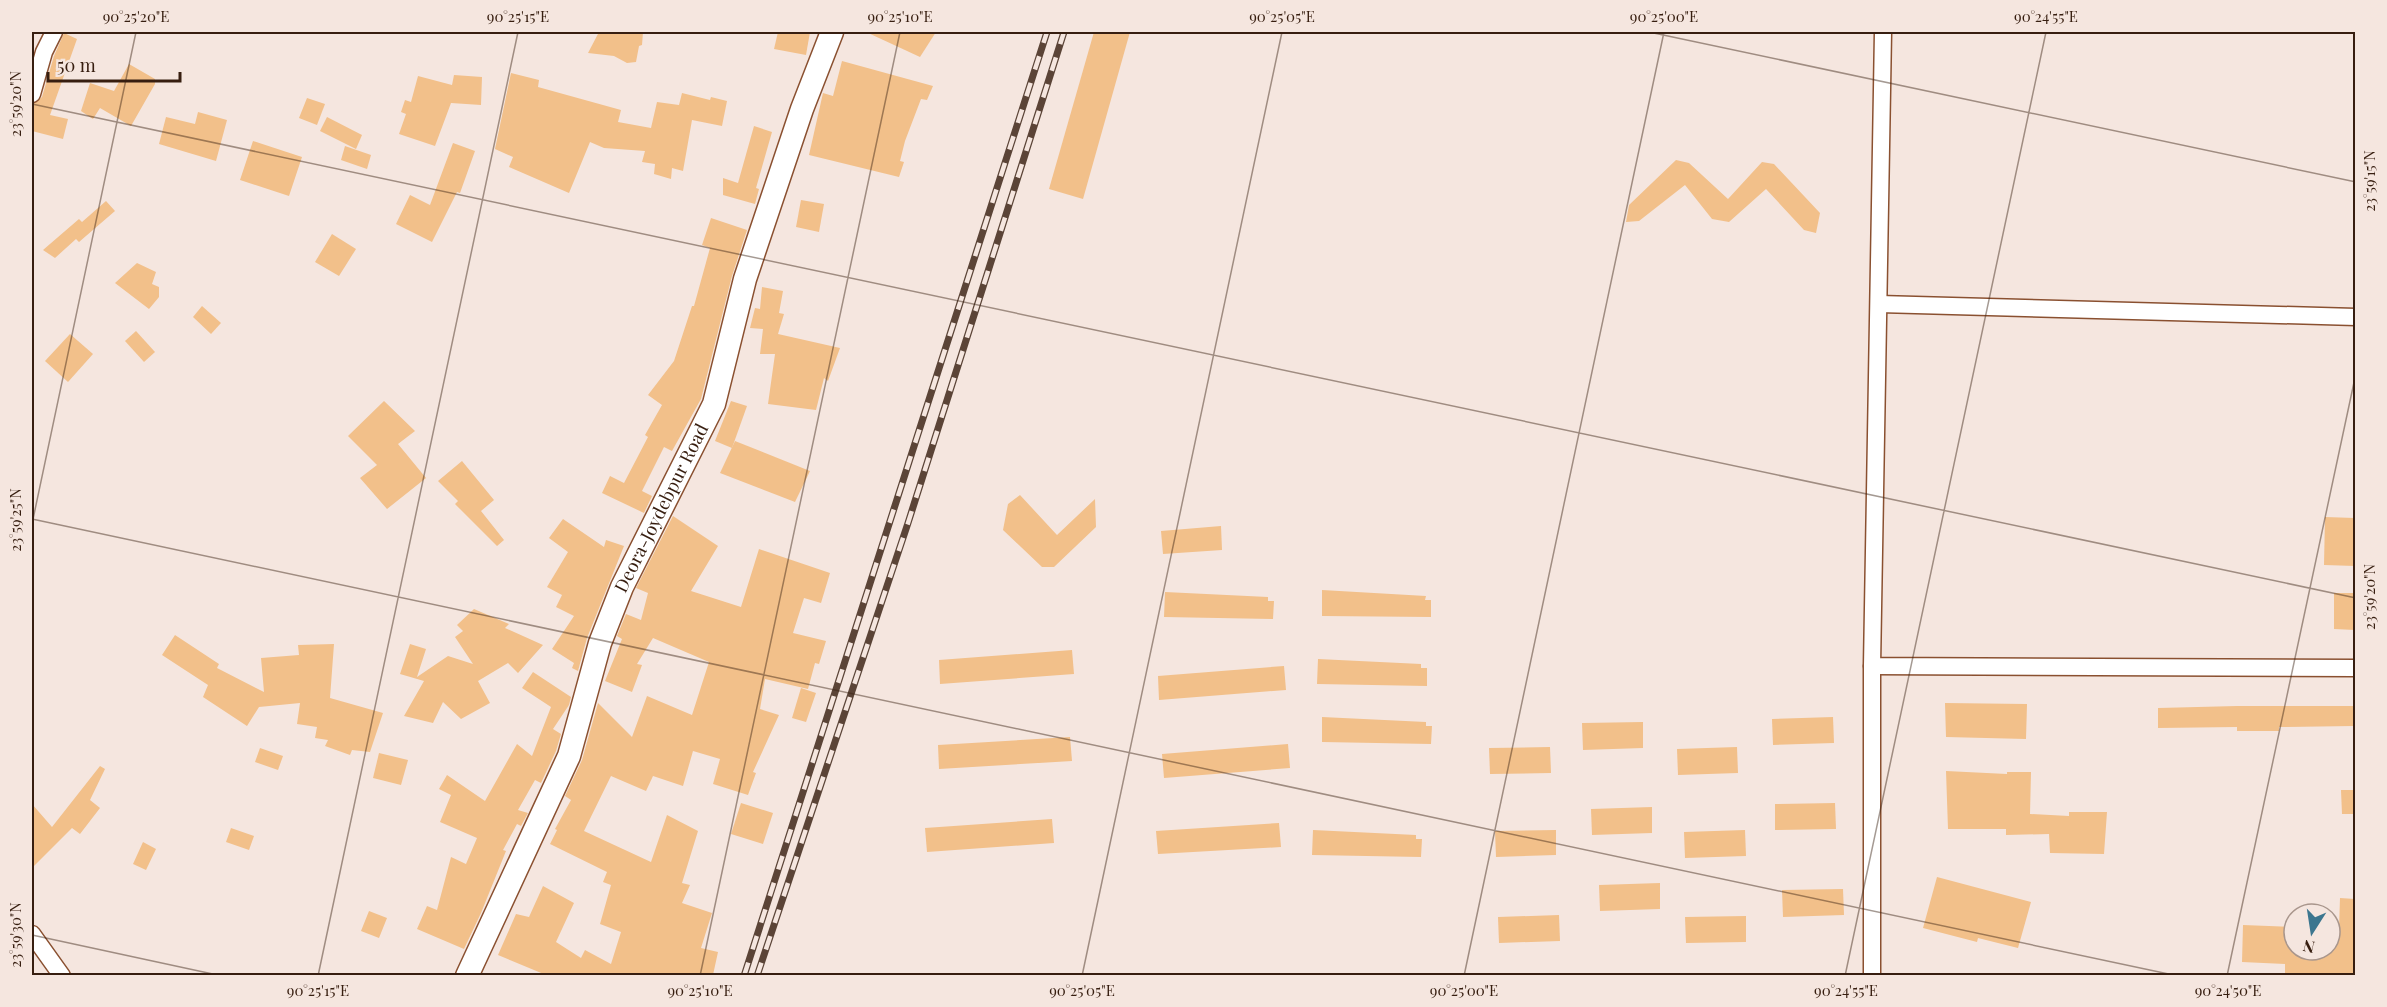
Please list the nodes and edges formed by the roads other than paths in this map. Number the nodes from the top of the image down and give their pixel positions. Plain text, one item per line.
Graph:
1 (54, 32) edge
2 (832, 32) edge
3 (1883, 32) edge
4 (32, 94) edge
5 (1879, 304) junction
6 (2355, 317) edge
7 (1872, 666) junction
8 (2355, 668) edge
9 (32, 934) edge
10 (62, 975) edge
11 (467, 975) edge
12 (1872, 975) edge

1 - 4 street
2 - 11 street, Deora-Joydebpur Road
3 - 5 street
5 - 6 street
5 - 7 street
7 - 8 street
7 - 12 street
9 - 10 street

